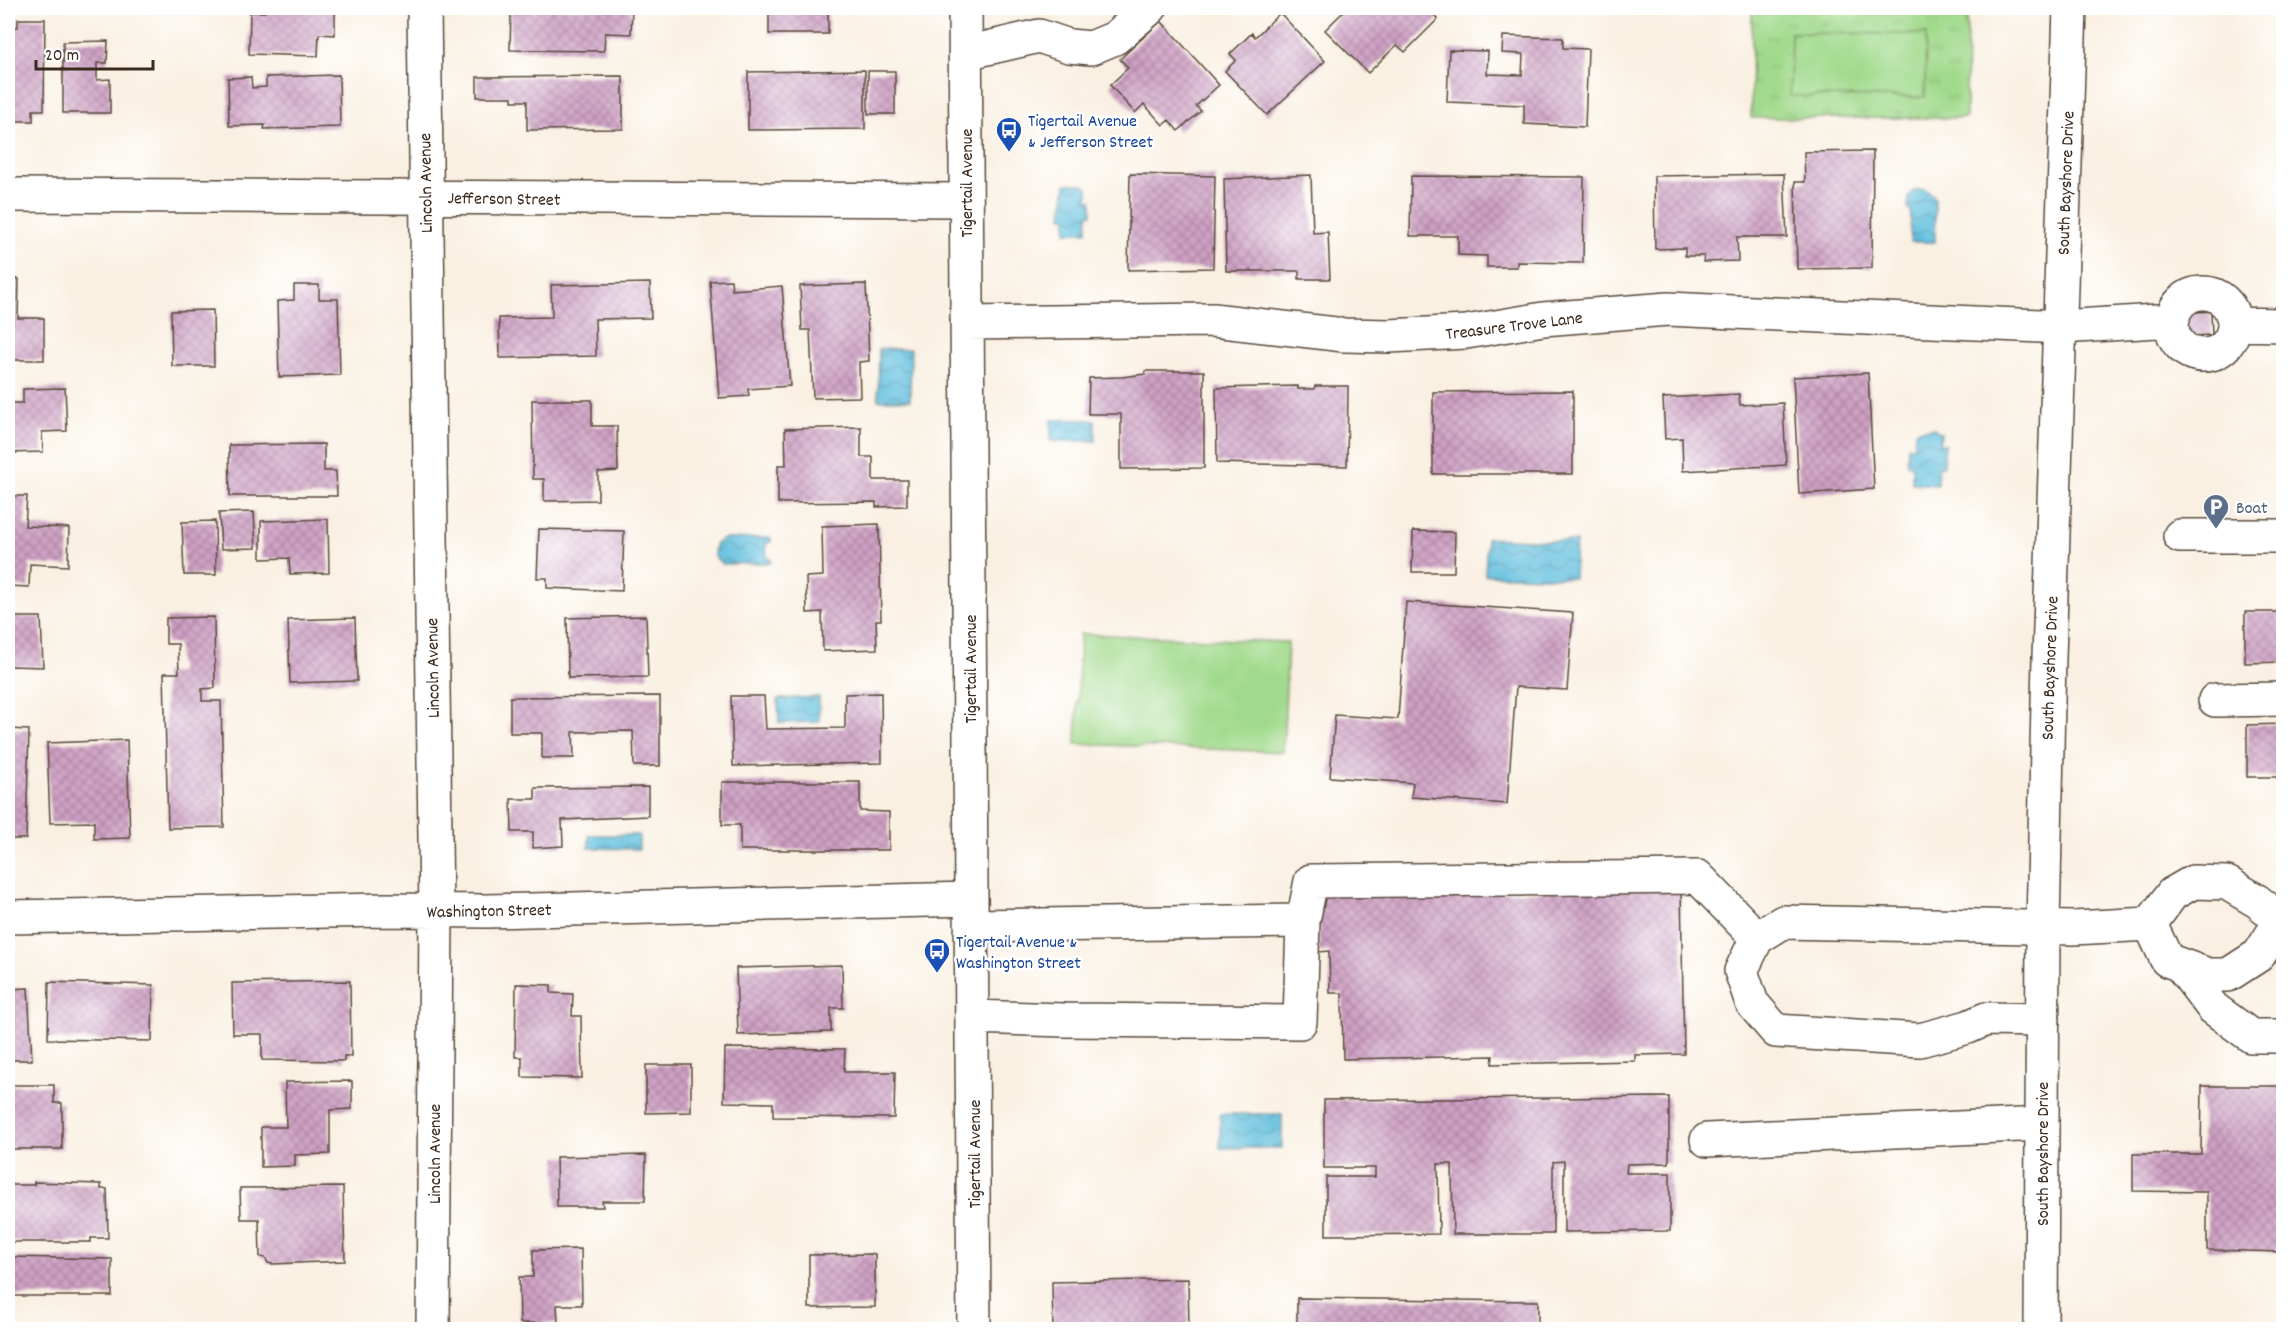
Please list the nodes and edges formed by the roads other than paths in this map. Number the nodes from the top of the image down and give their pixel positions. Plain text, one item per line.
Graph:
1 (424, 8) edge
2 (965, 8) edge
3 (1150, 8) edge
4 (2070, 8) edge
5 (966, 53) junction
6 (8, 195) edge
7 (426, 197) junction
8 (965, 200) junction
9 (2173, 320) junction
10 (968, 323) junction
11 (2234, 324) junction
12 (2283, 325) edge
13 (2061, 327) junction
14 (2180, 536) dead end
15 (2283, 536) edge
16 (2283, 699) edge
17 (2215, 700) dead end
18 (436, 912) junction
19 (971, 912) junction
20 (8, 917) edge
21 (1302, 921) junction
22 (2150, 924) junction
23 (2043, 927) junction
24 (1757, 938) junction
25 (2181, 966) junction
26 (974, 1017) junction
27 (2043, 1020) junction
28 (2283, 1036) edge
29 (2042, 1124) junction
30 (1707, 1140) dead end
31 (433, 1329) edge
32 (974, 1329) edge
33 (2041, 1329) edge

1 - 7 street, Lincoln Avenue
2 - 5 street, Tigertail Avenue
3 - 5 street
4 - 13 street, South Bayshore Drive
5 - 8 street, Tigertail Avenue
6 - 7 street, Jefferson Street
7 - 8 street, Jefferson Street
7 - 18 street, Lincoln Avenue
8 - 10 street, Tigertail Avenue
9 - 11 street
9 - 11 street
9 - 13 street, Treasure Trove Lane
10 - 13 street, Treasure Trove Lane
10 - 19 street, Tigertail Avenue
11 - 12 street
13 - 23 street, South Bayshore Drive
14 - 15 street
16 - 17 street
18 - 19 street, Washington Street
18 - 20 street, Washington Street
18 - 31 street, Lincoln Avenue
19 - 21 street, Washington Street
19 - 26 street, Tigertail Avenue
21 - 24 street
21 - 26 street
22 - 23 street
22 - 25 street
22 - 25 street
23 - 24 street
23 - 27 street, South Bayshore Drive
24 - 27 street
25 - 28 street
26 - 32 street, Tigertail Avenue
27 - 29 street, South Bayshore Drive
29 - 30 street
29 - 33 street, South Bayshore Drive

